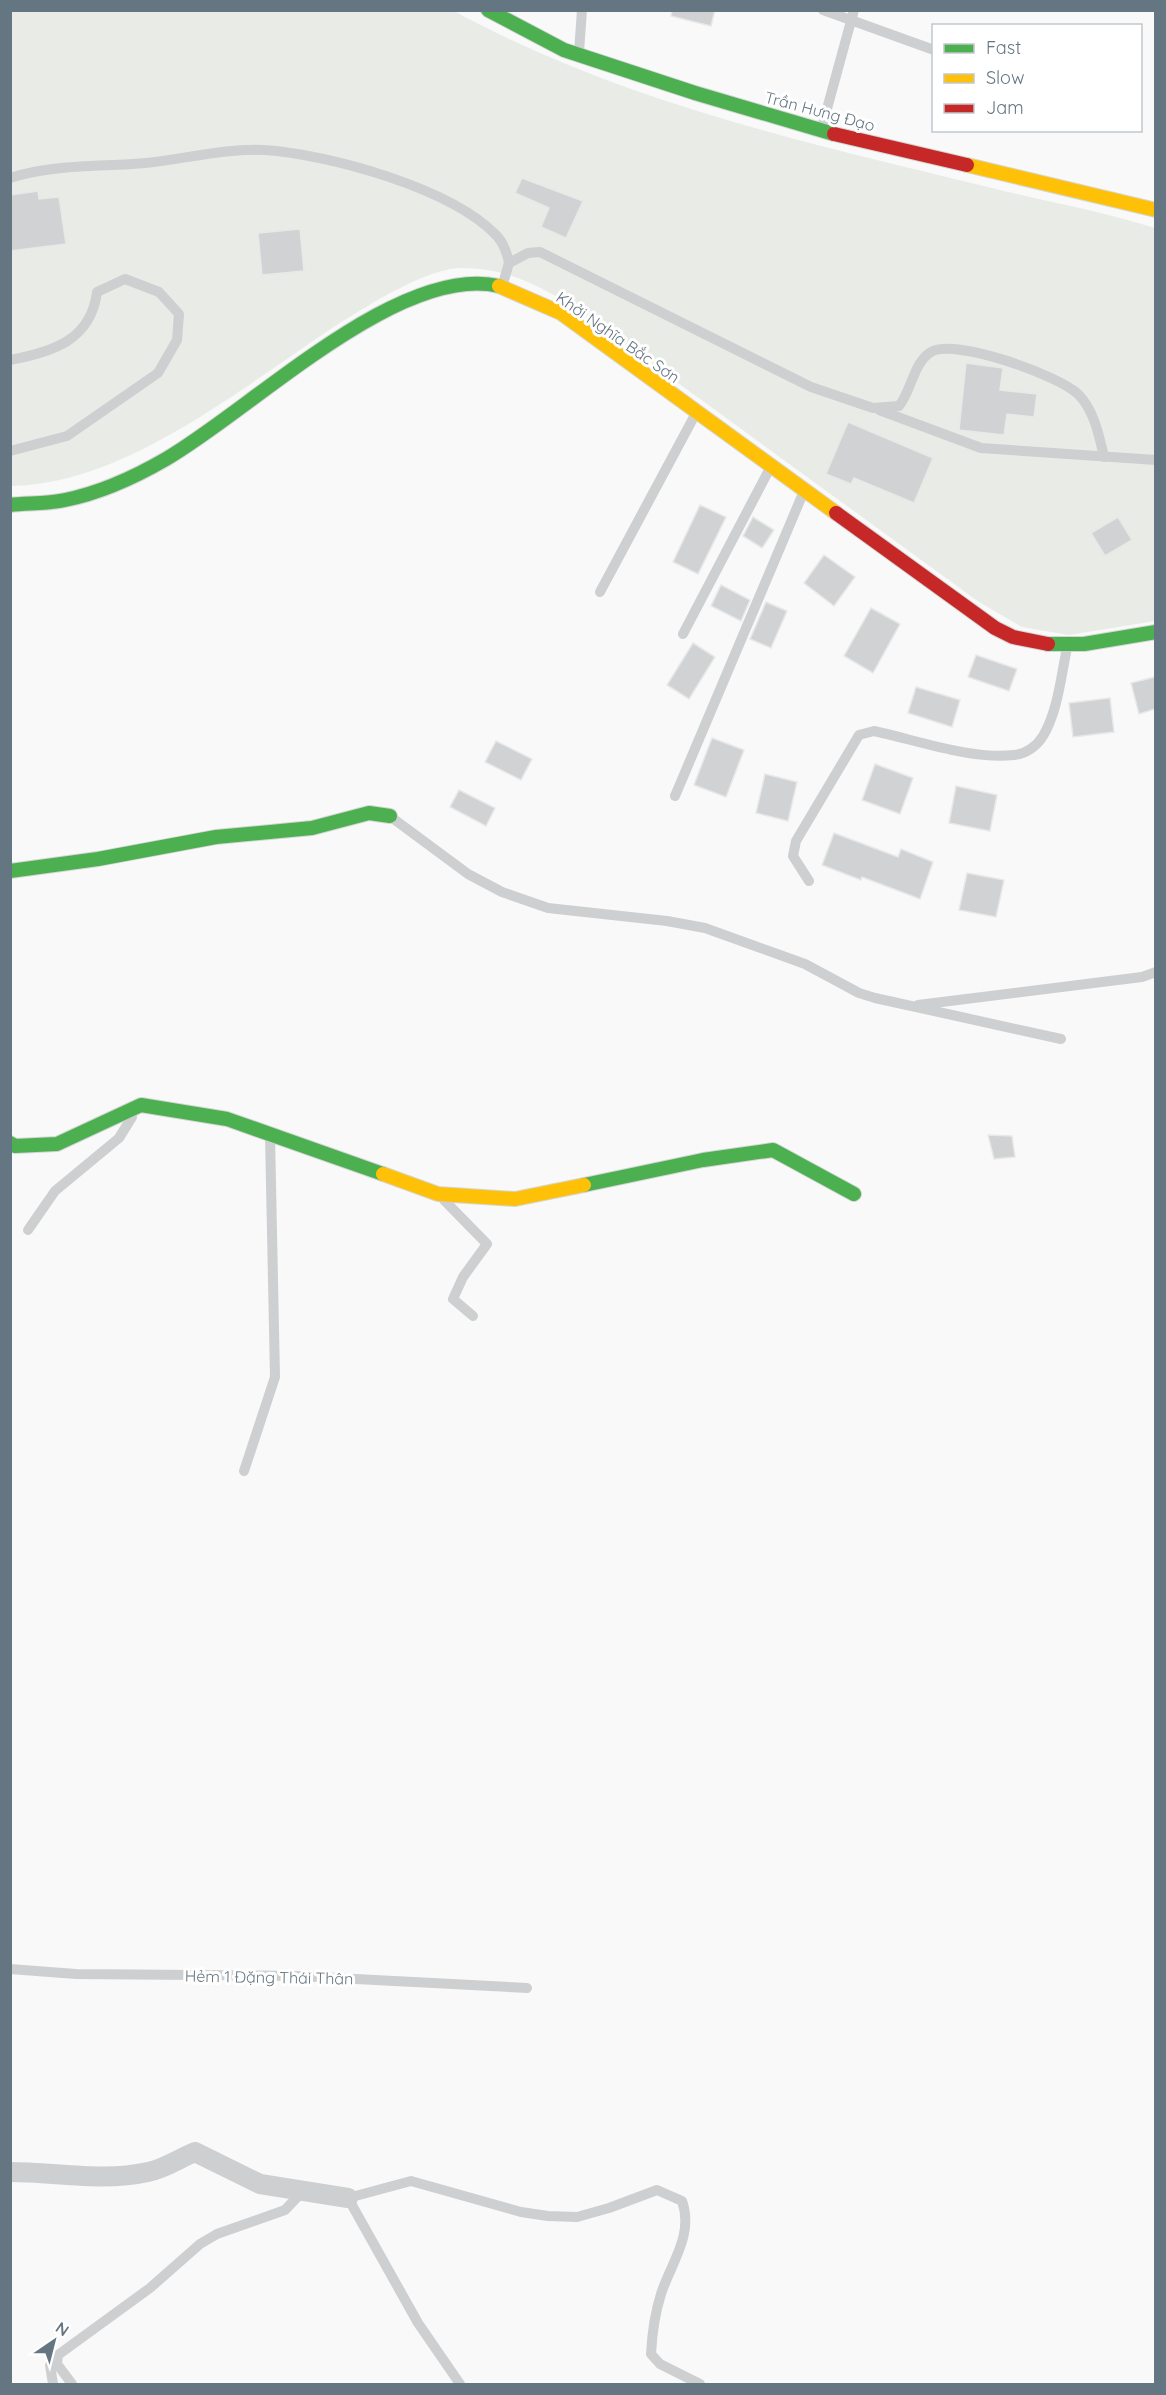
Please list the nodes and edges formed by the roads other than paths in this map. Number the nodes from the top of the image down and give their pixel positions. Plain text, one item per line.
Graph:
1 (488, 10) edge
2 (582, 10) edge
3 (823, 10) edge
4 (852, 15) edge
5 (932, 50) edge
6 (579, 56) junction
7 (821, 131) junction
8 (10, 178) edge
9 (1155, 210) edge
10 (509, 263) junction
11 (502, 287) junction
12 (10, 360) edge
13 (873, 408) junction
14 (697, 413) junction
15 (10, 451) edge
16 (1104, 457) junction
17 (1155, 460) edge
18 (770, 468) junction
19 (804, 491) junction
20 (10, 504) edge
21 (600, 592) dead end
22 (1155, 632) edge
23 (683, 634) dead end
24 (1068, 645) junction
25 (675, 796) dead end
26 (390, 816) joint
27 (10, 871) edge
28 (809, 881) dead end
29 (1155, 972) edge
30 (908, 1007) junction
31 (1061, 1039) dead end
32 (141, 1105) junction
33 (270, 1135) junction
34 (10, 1143) edge
35 (438, 1194) junction
36 (854, 1194) dead end
37 (28, 1230) dead end
38 (473, 1316) dead end
39 (244, 1471) dead end
40 (10, 1969) edge
41 (526, 1988) dead end
42 (10, 2172) edge
43 (303, 2191) junction
44 (348, 2198) junction
45 (58, 2355) junction
46 (53, 2385) edge
47 (72, 2385) edge
48 (460, 2385) edge
49 (700, 2385) edge

1 - 6 street, Trần Hưng Đạo
2 - 6 lane
3 - 4 lane
4 - 5 lane
4 - 7 lane
6 - 7 street, Trần Hưng Đạo
7 - 9 street, Trần Hưng Đạo
8 - 10 lane
10 - 11 lane
10 - 13 lane
11 - 14 street, Khởi Nghĩa Bắc Sơn
11 - 20 street, Khởi Nghĩa Bắc Sơn
12 - 15 lane
13 - 16 lane
13 - 16 lane
14 - 18 street, Khởi Nghĩa Bắc Sơn
14 - 21 lane
16 - 17 lane
18 - 19 street, Khởi Nghĩa Bắc Sơn
18 - 23 lane
19 - 24 street, Khởi Nghĩa Bắc Sơn
19 - 25 lane
22 - 24 street, Khởi Nghĩa Bắc Sơn
24 - 28 lane
26 - 27 street
26 - 30 lane
29 - 30 lane
30 - 31 lane
32 - 33 street
32 - 34 street
32 - 37 lane
33 - 35 street
33 - 39 lane
35 - 36 street
35 - 38 lane
40 - 41 lane, Hẻm 1 Đặng Thái Thân
42 - 43 street
43 - 44 street
43 - 45 lane
44 - 48 lane
44 - 49 lane
45 - 46 lane
45 - 47 lane

